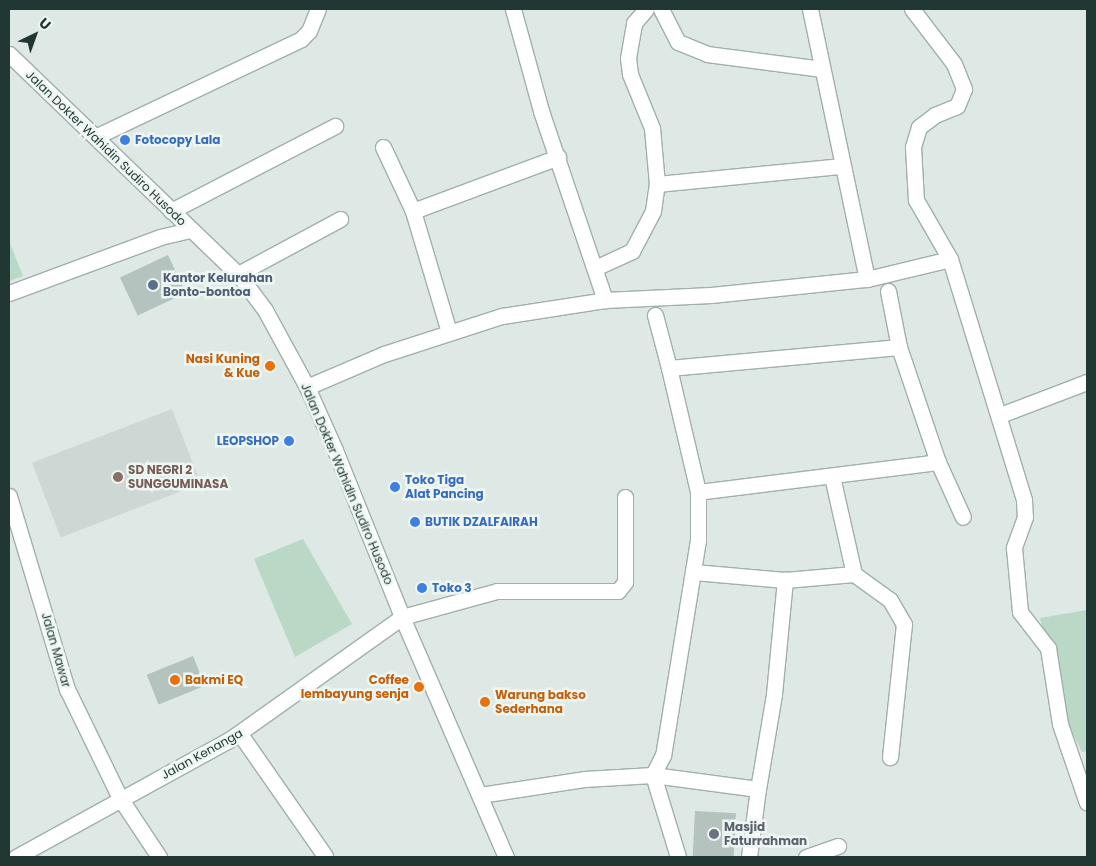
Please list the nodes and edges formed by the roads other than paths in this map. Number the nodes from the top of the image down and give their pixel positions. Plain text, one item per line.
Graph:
1 (318, 9) edge
2 (512, 9) edge
3 (646, 9) edge
4 (661, 9) edge
5 (810, 9) edge
6 (912, 9) edge
7 (9, 54) edge
8 (822, 69) junction
9 (336, 126) dead end
10 (95, 137) junction
11 (383, 147) dead end
12 (558, 157) junction
13 (842, 166) junction
14 (657, 184) junction
15 (171, 211) junction
16 (413, 211) junction
17 (340, 219) dead end
18 (191, 230) junction
19 (950, 260) junction
20 (595, 268) junction
21 (238, 274) junction
22 (867, 279) junction
23 (888, 291) dead end
24 (9, 293) edge
25 (605, 300) junction
26 (655, 315) dead end
27 (450, 332) junction
28 (899, 347) junction
29 (669, 368) junction
30 (1087, 382) edge
31 (307, 386) junction
32 (1000, 415) junction
33 (938, 462) junction
34 (832, 476) junction
35 (698, 492) junction
36 (9, 496) edge
37 (625, 496) dead end
38 (963, 517) dead end
39 (694, 572) junction
40 (854, 574) junction
41 (785, 580) junction
42 (402, 617) junction
43 (240, 734) junction
44 (890, 757) dead end
45 (653, 775) junction
46 (758, 789) junction
47 (480, 795) junction
48 (120, 798) junction
49 (1087, 803) edge
50 (838, 846) dead end
51 (325, 856) dead end
52 (16, 857) edge
53 (159, 857) edge
54 (506, 857) edge
55 (678, 857) edge
56 (749, 857) edge
57 (806, 857) edge

1 - 10 street
2 - 12 street
3 - 14 street
4 - 8 street
5 - 8 street
6 - 19 street
7 - 10 street, Jalan Dokter Wahidin Sudiro Husodo
8 - 13 street
9 - 15 street
10 - 15 street, Jalan Dokter Wahidin Sudiro Husodo
11 - 16 street
12 - 16 street
12 - 20 street
13 - 14 street
13 - 22 street
14 - 20 street
15 - 18 street, Jalan Dokter Wahidin Sudiro Husodo
16 - 27 street
17 - 21 street
18 - 21 street, Jalan Dokter Wahidin Sudiro Husodo
18 - 24 street
19 - 22 street
19 - 32 street
20 - 25 street
21 - 31 street, Jalan Dokter Wahidin Sudiro Husodo
22 - 25 street
23 - 28 street
25 - 27 street
26 - 29 street
27 - 31 street
28 - 29 street
28 - 33 street
29 - 35 street
30 - 32 street
31 - 42 street, Jalan Dokter Wahidin Sudiro Husodo
32 - 49 street
33 - 34 street
33 - 38 street
34 - 35 street
34 - 40 street
35 - 39 street
36 - 48 street, Jalan Mawar
37 - 42 street
39 - 41 street
39 - 45 street
40 - 41 street
40 - 44 street
41 - 46 street
42 - 43 street, Jalan Kenanga
42 - 47 street, Jalan Dokter Wahidin Sudiro Husodo
43 - 48 street, Jalan Kenanga
43 - 51 street
45 - 46 street
45 - 47 street
45 - 55 street
46 - 56 street
47 - 54 street, Jalan Dokter Wahidin Sudiro Husodo
48 - 52 street, Jalan Kenanga
48 - 53 street, Jalan Mawar
50 - 57 street

